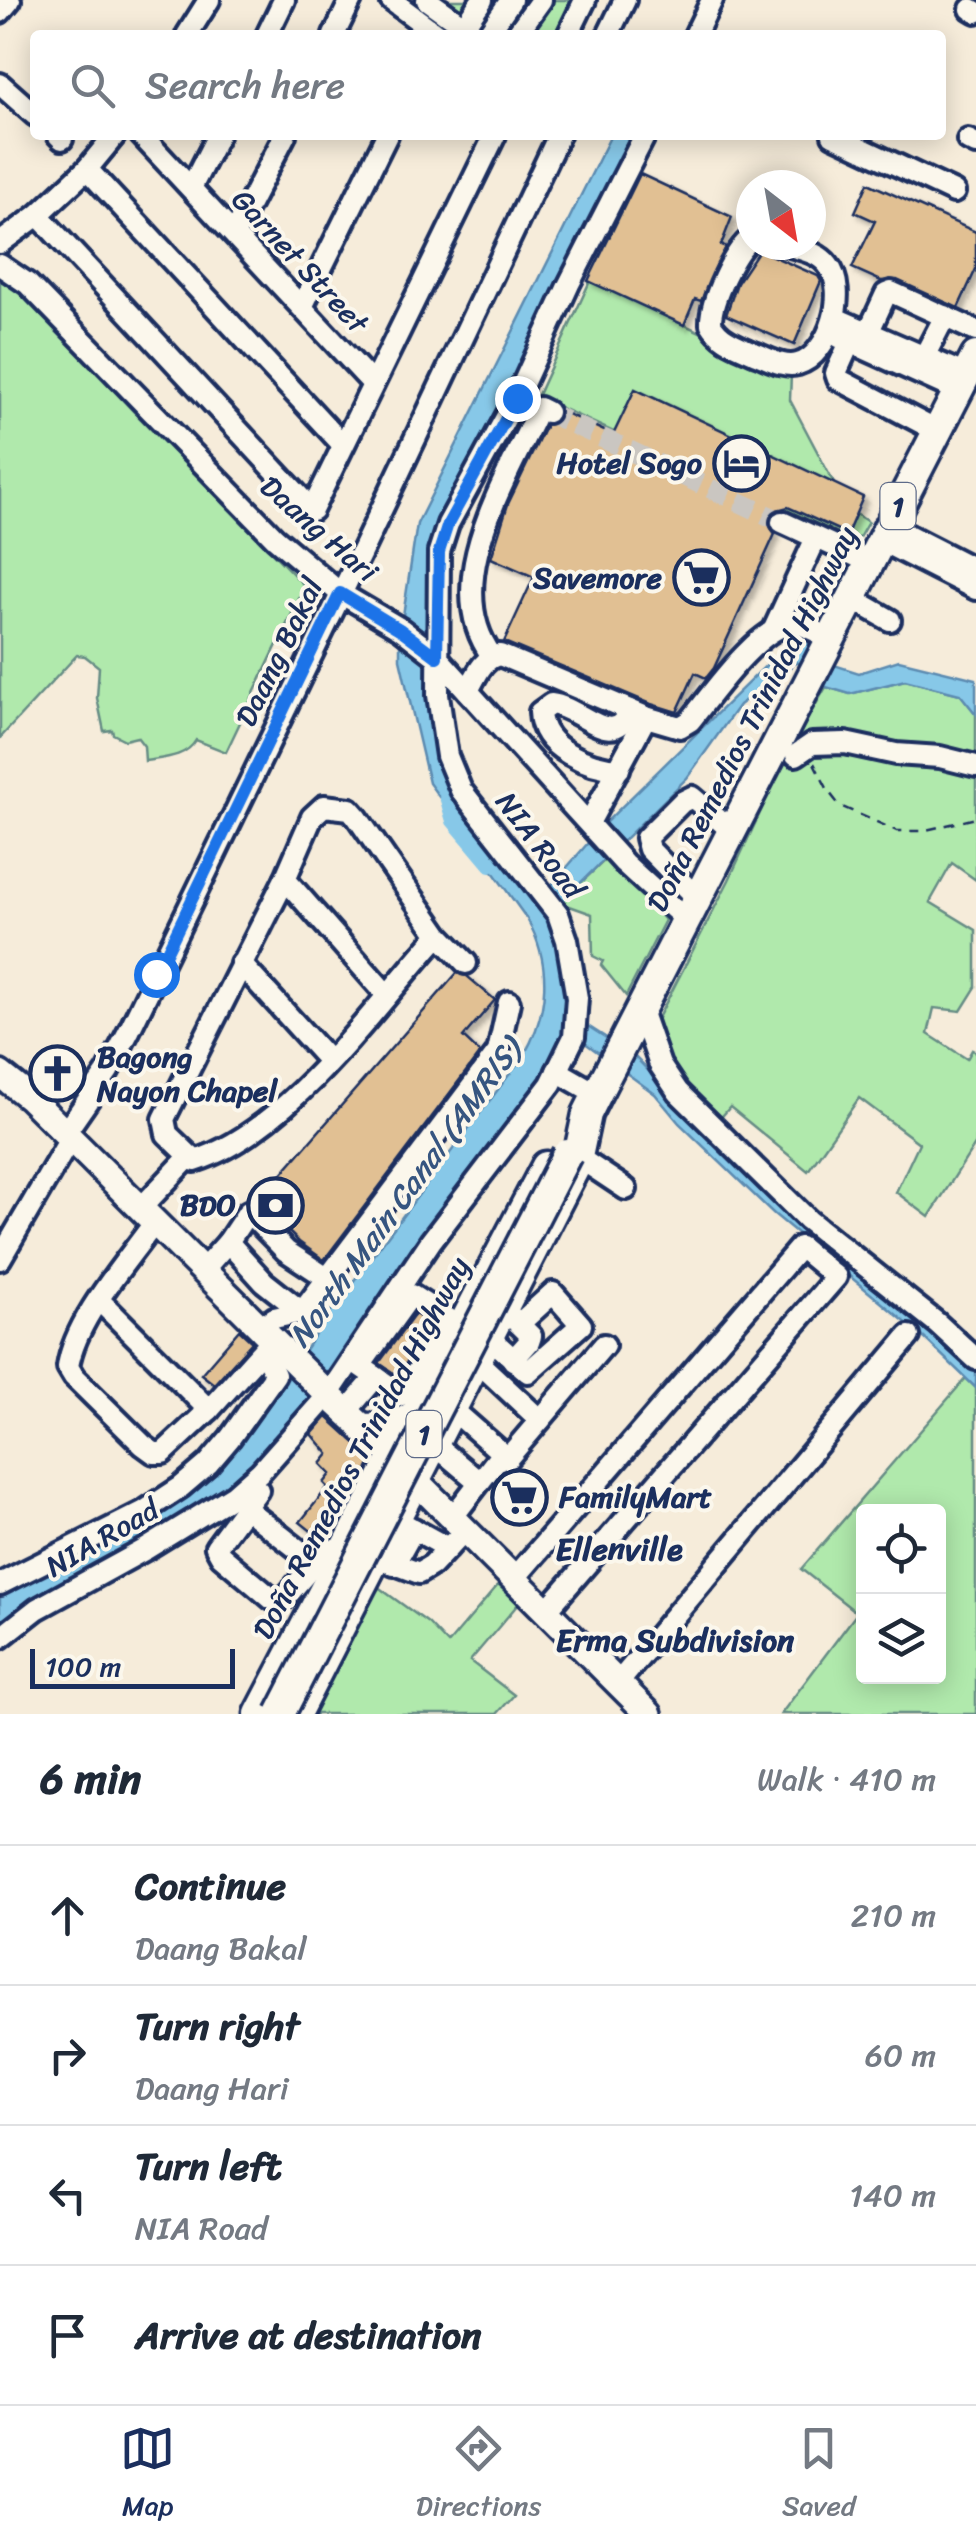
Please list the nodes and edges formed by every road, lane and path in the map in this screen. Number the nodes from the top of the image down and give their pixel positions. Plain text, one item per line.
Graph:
1 (10, 0) edge
2 (209, 0) edge
3 (284, 0) edge
4 (351, 0) edge
5 (391, 0) edge
6 (482, 0) edge
7 (511, 0) edge
8 (541, 0) edge
9 (584, 0) edge
10 (625, 0) edge
11 (712, 0) edge
12 (441, 4) edge
13 (0, 12) edge
14 (190, 30) edge
15 (269, 30) edge
16 (336, 30) edge
17 (431, 30) edge
18 (469, 30) edge
19 (470, 30) edge
20 (490, 30) edge
21 (520, 30) edge
22 (570, 30) edge
23 (610, 30) edge
24 (697, 30) edge
25 (0, 84) edge
26 (30, 111) edge
27 (111, 140) edge
28 (146, 140) edge
29 (216, 140) edge
30 (282, 140) edge
31 (385, 140) edge
32 (492, 140) edge
33 (558, 140) edge
34 (642, 140) edge
35 (844, 140) edge
36 (87, 169) junction
37 (192, 188) junction
38 (954, 192) dead end
39 (38, 214) junction
40 (234, 234) junction
41 (0, 243) edge
42 (736, 255) edge
43 (823, 260) edge
44 (0, 265) edge
45 (302, 307) junction
46 (945, 316) junction
47 (832, 325) junction
48 (976, 331) edge
49 (859, 337) junction
50 (924, 357) junction
51 (967, 374) edge
52 (373, 384) junction
53 (547, 412) dead end
54 (937, 431) junction
55 (344, 445) junction
56 (782, 522) tunnel mouth
57 (816, 538) junction
58 (879, 542) junction
59 (976, 570) edge
60 (976, 589) edge
61 (340, 593) junction
62 (850, 597) junction
63 (890, 620) dead end
64 (774, 629) junction
65 (824, 647) junction
66 (430, 651) junction
67 (492, 656) junction
68 (468, 690) junction
69 (638, 714) junction
70 (796, 755) joint
71 (976, 766) edge
72 (619, 769) junction
73 (976, 818) edge
74 (594, 828) junction
75 (732, 831) junction
76 (640, 878) junction
77 (285, 879) junction
78 (693, 894) junction
79 (439, 934) junction
80 (466, 963) dead end
81 (241, 964) junction
82 (386, 994) junction
83 (509, 1002) dead end
84 (634, 1022) junction
85 (329, 1061) junction
86 (557, 1071) junction
87 (0, 1074) edge
88 (598, 1092) junction
89 (68, 1136) junction
90 (190, 1156) junction
91 (572, 1156) junction
92 (626, 1189) dead end
93 (147, 1216) junction
94 (228, 1242) junction
95 (0, 1258) edge
96 (203, 1270) junction
97 (327, 1278) junction
98 (99, 1300) junction
99 (302, 1312) junction
100 (512, 1316) junction
101 (456, 1323) junction
102 (909, 1336) dead end
103 (272, 1343) junction
104 (604, 1345) dead end
105 (483, 1349) junction
106 (976, 1359) edge
107 (513, 1360) junction
108 (376, 1377) junction
109 (339, 1405) junction
110 (452, 1409) junction
111 (209, 1410) junction
112 (417, 1413) junction
113 (540, 1420) junction
114 (485, 1438) junction
115 (434, 1444) junction
116 (502, 1454) junction
117 (394, 1456) junction
118 (462, 1468) junction
119 (414, 1480) junction
120 (479, 1482) junction
121 (258, 1490) dead end
122 (241, 1511) junction
123 (404, 1524) junction
124 (454, 1532) junction
125 (344, 1550) junction
126 (394, 1565) junction
127 (310, 1567) junction
128 (514, 1579) junction
129 (0, 1584) edge
130 (546, 1611) junction
131 (0, 1638) edge
132 (618, 1683) junction
133 (259, 1714) edge
134 (280, 1714) edge
135 (296, 1714) edge
136 (650, 1714) edge

1 - 13 street
2 - 14 street
3 - 15 street
4 - 16 street
5 - 17 street
6 - 19 street
7 - 20 street
8 - 21 street
9 - 22 street
10 - 23 street
11 - 24 street
12 - 18 street
25 - 26 street
27 - 36 street
28 - 37 street, Garnet Street
29 - 37 street
30 - 40 street
31 - 45 street
32 - 52 street
33 - 61 street, Daang Bakal
34 - 66 street, NIA Road
35 - 38 street
36 - 39 street
36 - 55 street
37 - 40 street, Garnet Street
39 - 41 street
39 - 55 street
40 - 45 street, Garnet Street
42 - 47 street
43 - 47 street
44 - 61 street, Daang Hari
45 - 52 street, Garnet Street
46 - 48 street
46 - 49 street
46 - 50 street
47 - 49 street
49 - 50 street
49 - 51 street
49 - 54 street
50 - 51 street
51 - 54 highway, Doña Remedios Trinidad Highway / 1
52 - 55 street
53 - 67 street
54 - 58 highway, Doña Remedios Trinidad Highway / 1
56 - 57 street
57 - 58 street
57 - 64 street
58 - 59 street
58 - 60 street
58 - 62 highway, Doña Remedios Trinidad Highway / 1
61 - 66 street, Daang Hari
61 - 89 street, Daang Bakal
62 - 63 street
62 - 65 highway, Doña Remedios Trinidad Highway / 1
64 - 65 street
64 - 69 street
65 - 75 highway, Doña Remedios Trinidad Highway / 1
66 - 68 street, Daang Hari
66 - 86 street, NIA Road
67 - 68 street
67 - 69 street
68 - 74 street, Daang Hari
69 - 72 street
69 - 72 street
70 - 71 street
70 - 73 path
72 - 74 street
74 - 76 street, Daang Hari
75 - 78 highway, Doña Remedios Trinidad Highway / 1
75 - 78 street
76 - 78 street, Daang Hari
76 - 78 street
77 - 79 street
77 - 81 street
77 - 82 street
78 - 84 highway, Doña Remedios Trinidad Highway / 1
79 - 80 street
79 - 82 street
81 - 85 street
81 - 90 street
82 - 85 street
83 - 97 street
84 - 88 highway, Doña Remedios Trinidad Highway / 1
84 - 106 street
85 - 90 street
86 - 88 street
86 - 109 street, NIA Road
87 - 89 main road
88 - 91 highway, 1
88 - 101 highway, Doña Remedios Trinidad Highway / 1
89 - 93 main road
89 - 95 street, Daang Bakal
90 - 93 street
91 - 92 street
91 - 100 highway, Doña Remedios Trinidad Highway / 1
91 - 134 highway, 1, bridge
93 - 96 main road
93 - 98 street
94 - 96 street
94 - 97 street
94 - 99 street
96 - 103 main road
97 - 99 street
98 - 111 street
98 - 111 street
99 - 103 street
100 - 105 highway, Doña Remedios Trinidad Highway / 1
100 - 107 street
100 - 107 street
101 - 108 street
101 - 108 street
101 - 112 highway, Doña Remedios Trinidad Highway / 1
102 - 132 street
103 - 109 main road
103 - 111 street
103 - 129 street
104 - 113 street
105 - 107 street
105 - 110 highway, Doña Remedios Trinidad Highway / 1
105 - 113 street
108 - 109 street
109 - 112 highway
109 - 117 main road
109 - 131 street, NIA Road
110 - 114 street
110 - 115 highway, Doña Remedios Trinidad Highway / 1
112 - 117 highway, Doña Remedios Trinidad Highway / 1
113 - 116 street
114 - 116 street
114 - 118 street
115 - 118 street
115 - 119 highway, Doña Remedios Trinidad Highway / 1
116 - 120 street
117 - 125 highway, Doña Remedios Trinidad Highway / 1
118 - 120 street
119 - 123 highway, Doña Remedios Trinidad Highway / 1
119 - 124 main road
120 - 124 street
121 - 122 street
122 - 127 street
122 - 127 street
123 - 124 street
123 - 126 highway, Doña Remedios Trinidad Highway / 1
124 - 126 street
124 - 128 main road
125 - 127 street
125 - 133 highway, Doña Remedios Trinidad Highway / 1
126 - 135 highway, Doña Remedios Trinidad Highway / 1
128 - 130 main road
128 - 130 street
130 - 132 main road
132 - 136 main road

